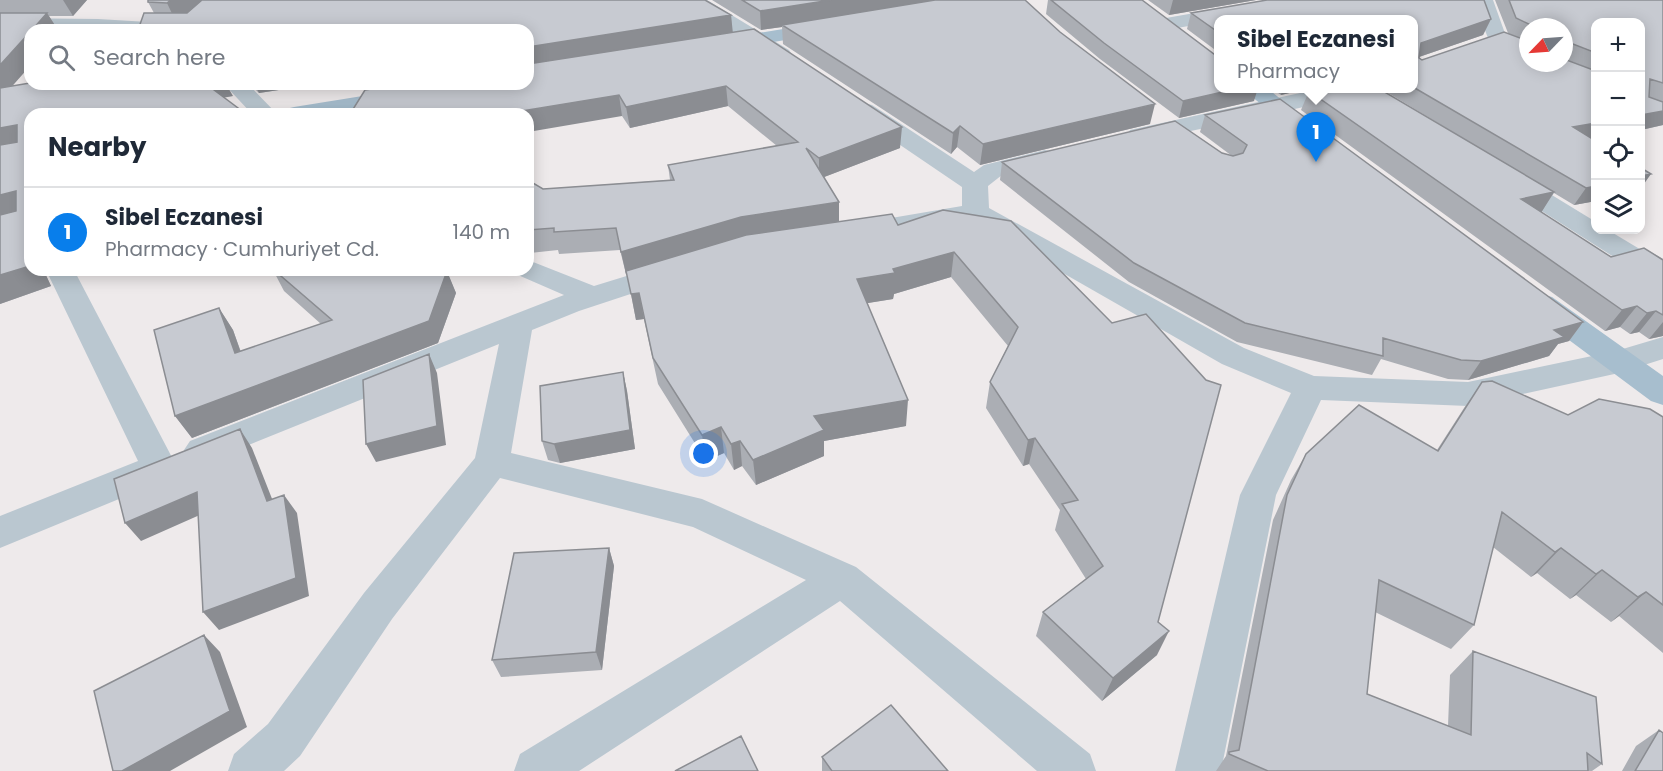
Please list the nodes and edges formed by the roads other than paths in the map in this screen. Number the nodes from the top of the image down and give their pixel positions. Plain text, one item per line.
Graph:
1 (694, 0) edge
2 (1302, 0) edge
3 (1484, 0) edge
4 (1149, 12) edge
5 (1217, 15) edge
6 (1214, 16) edge
7 (0, 24) edge
8 (24, 24) edge
9 (850, 24) edge
10 (1166, 24) junction
11 (1184, 38) edge
12 (758, 39) junction
13 (1497, 39) junction
14 (1477, 46) edge
15 (700, 48) edge
16 (1518, 49) edge
17 (797, 65) edge
18 (241, 90) edge
19 (442, 90) edge
20 (1367, 93) edge
21 (1263, 97) edge
22 (847, 98) edge
23 (259, 108) edge
24 (331, 108) edge
25 (1163, 120) junction
26 (1322, 140) edge
27 (1117, 141) edge
28 (1200, 146) edge
29 (1072, 151) edge
30 (1492, 169) edge
31 (976, 198) junction
32 (824, 237) edge
33 (700, 263) edge
34 (534, 271) edge
35 (63, 276) edge
36 (1663, 276) edge
37 (1523, 290) edge
38 (593, 296) junction
39 (518, 324) junction
40 (1663, 348) edge
41 (1619, 362) junction
42 (1310, 388) junction
43 (1663, 393) edge
44 (492, 462) junction
45 (159, 467) junction
46 (0, 532) edge
47 (842, 579) junction
48 (251, 771) edge
49 (537, 771) edge
50 (1073, 771) edge
51 (1198, 771) edge

1 - 12 street
2 - 5 street
3 - 13 street
4 - 10 main road
6 - 10 street
7 - 8 street
9 - 12 main road
10 - 11 main road
12 - 15 main road
12 - 17 street
13 - 14 street
13 - 16 street
18 - 23 street
19 - 24 main road
20 - 21 street
21 - 25 street
21 - 26 main road
22 - 31 street
25 - 27 street
25 - 28 street
29 - 31 street
30 - 36 street
31 - 32 street
31 - 42 street
33 - 38 street
34 - 38 street
35 - 45 street
37 - 41 main road
38 - 39 street
39 - 44 street
39 - 45 street
40 - 41 street
41 - 42 street
41 - 43 main road
42 - 51 street
44 - 47 street
44 - 48 street
45 - 46 street
47 - 49 street
47 - 50 street

